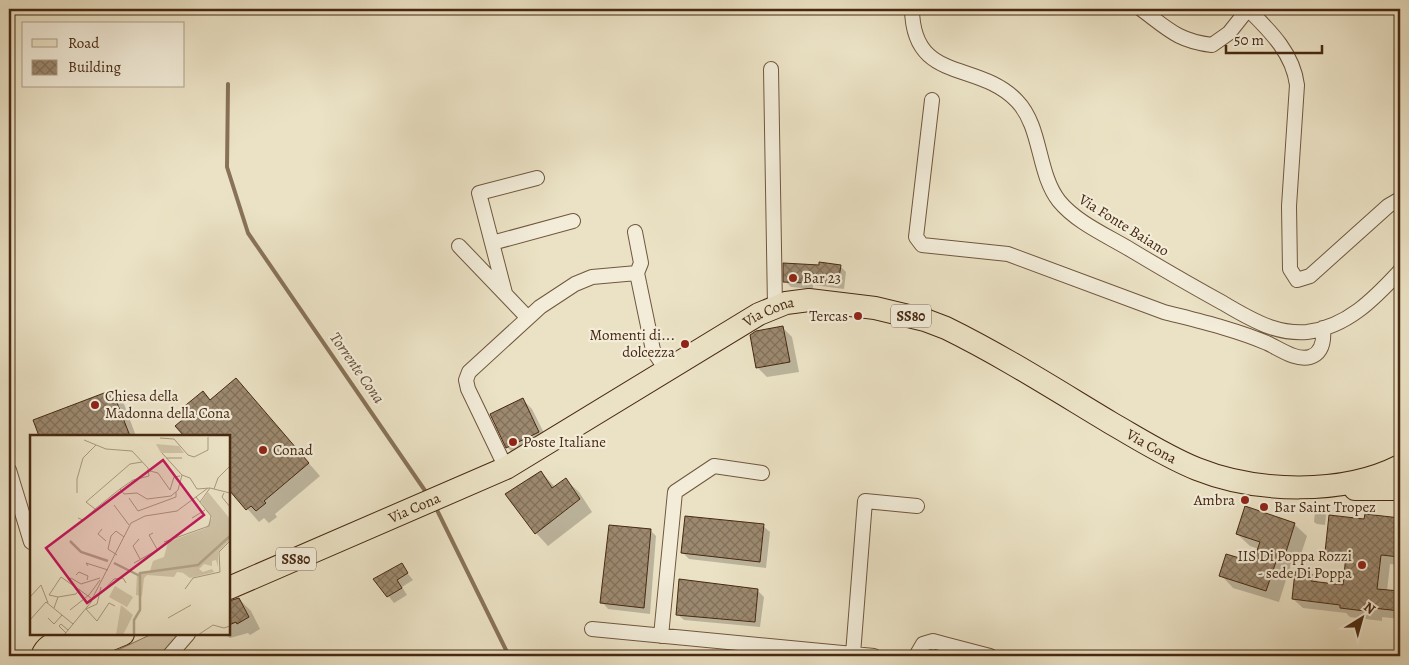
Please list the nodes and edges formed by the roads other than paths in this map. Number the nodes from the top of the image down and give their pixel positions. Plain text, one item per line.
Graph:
1 (912, 9) edge
2 (1141, 9) edge
3 (1248, 9) edge
4 (771, 69) dead end
5 (932, 100) dead end
6 (537, 178) dead end
7 (1400, 199) edge
8 (573, 220) dead end
9 (635, 232) dead end
10 (492, 243) junction
11 (459, 246) dead end
12 (1400, 271) edge
13 (637, 273) junction
14 (505, 293) junction
15 (775, 307) junction
16 (527, 317) junction
17 (1324, 328) junction
18 (668, 371) junction
19 (1400, 466) edge
20 (9, 470) edge
21 (501, 470) junction
22 (762, 473) dead end
23 (1331, 486) junction
24 (1400, 489) edge
25 (916, 506) dead end
26 (16, 519) edge
27 (30, 540) edge
28 (230, 588) edge
29 (592, 629) dead end
30 (187, 635) edge
31 (661, 636) junction
32 (947, 650) edge
33 (961, 653) edge
34 (853, 654) junction
35 (913, 655) edge
36 (169, 656) edge
37 (874, 656) edge
38 (990, 656) edge

1 - 17 street, Via Fonte Baiano
2 - 3 street
3 - 7 street
4 - 15 street
5 - 17 street
6 - 10 street
8 - 10 street
9 - 13 street
10 - 14 street
11 - 14 street
12 - 17 street, Via Fonte Baiano
13 - 16 street
13 - 18 street
14 - 16 street
15 - 18 main road, Via Cona / SS80
15 - 23 main road, Via Cona / SS80
16 - 21 street
18 - 21 main road, Via Cona / SS80
19 - 23 main road, Via Cona / SS80
20 - 26 street
21 - 28 main road, Via Cona / SS80
22 - 31 street
23 - 24 main road, Via Cona / SS80
25 - 34 street
26 - 27 street
29 - 31 street
30 - 36 street
31 - 34 street
32 - 33 street
32 - 35 street
33 - 38 street
34 - 37 street

